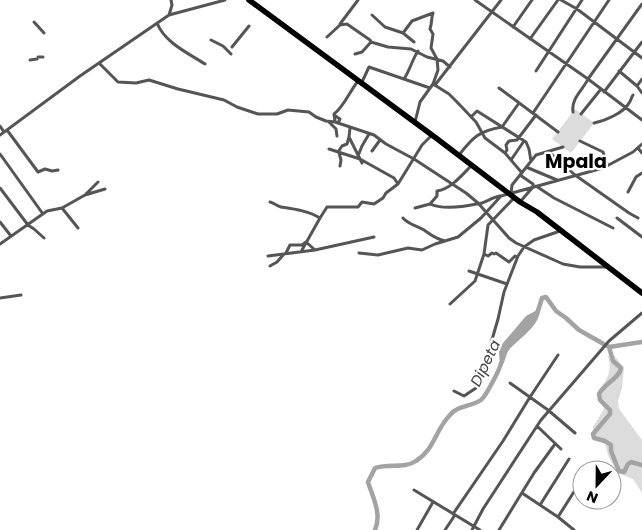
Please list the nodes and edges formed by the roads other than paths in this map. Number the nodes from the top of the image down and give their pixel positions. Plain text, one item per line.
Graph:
1 (171, 0) edge
2 (225, 0) edge
3 (248, 0) edge
4 (358, 0) edge
5 (475, 0) edge
6 (501, 0) edge
7 (532, 0) edge
8 (560, 0) edge
9 (582, 0) edge
10 (609, 0) edge
11 (642, 4) edge
12 (576, 9) junction
13 (492, 13) junction
14 (169, 15) junction
15 (372, 15) dead end
16 (34, 22) dead end
17 (158, 23) junction
18 (594, 23) junction
19 (340, 24) junction
20 (249, 26) dead end
21 (513, 27) junction
22 (44, 33) dead end
23 (403, 33) junction
24 (327, 37) dead end
25 (530, 39) junction
26 (617, 39) junction
27 (211, 40) dead end
28 (371, 42) junction
29 (414, 42) dead end
30 (642, 42) edge
31 (232, 47) dead end
32 (418, 51) junction
33 (548, 51) junction
34 (634, 52) junction
35 (231, 54) dead end
36 (355, 54) dead end
37 (43, 57) dead end
38 (642, 58) edge
39 (437, 59) junction
40 (30, 60) dead end
41 (99, 63) junction
42 (566, 63) junction
43 (205, 64) dead end
44 (450, 67) junction
45 (536, 71) dead end
46 (619, 71) junction
47 (404, 79) junction
48 (588, 79) junction
49 (642, 79) edge
50 (360, 82) junction
51 (434, 85) junction
52 (637, 86) junction
53 (430, 88) junction
54 (499, 88) dead end
55 (603, 90) junction
56 (642, 93) edge
57 (632, 95) dead end
58 (519, 103) junction
59 (625, 107) junction
60 (573, 112) dead end
61 (535, 114) junction
62 (581, 114) dead end
63 (471, 117) junction
64 (642, 120) edge
65 (329, 121) junction
66 (336, 122) junction
67 (414, 122) junction
68 (594, 123) dead end
69 (0, 126) edge
70 (348, 127) junction
71 (502, 127) junction
72 (336, 129) junction
73 (5, 131) junction
74 (481, 132) junction
75 (558, 132) dead end
76 (369, 134) junction
77 (0, 135) edge
78 (433, 135) junction
79 (338, 136) dead end
80 (349, 137) junction
81 (519, 138) junction
82 (380, 140) junction
83 (524, 141) junction
84 (580, 141) dead end
85 (532, 144) dead end
86 (642, 144) edge
87 (362, 146) junction
88 (355, 147) junction
89 (563, 147) dead end
90 (329, 148) dead end
91 (638, 148) junction
92 (529, 150) junction
93 (372, 151) dead end
94 (548, 152) junction
95 (338, 153) junction
96 (505, 153) junction
97 (0, 154) edge
98 (459, 154) junction
99 (642, 154) edge
100 (358, 159) junction
101 (414, 159) junction
102 (511, 160) junction
103 (531, 160) junction
104 (362, 163) dead end
105 (472, 164) junction
106 (607, 165) junction
107 (340, 166) dead end
108 (526, 167) junction
109 (58, 170) dead end
110 (642, 173) edge
111 (521, 174) junction
112 (576, 176) junction
113 (556, 180) junction
114 (98, 182) dead end
115 (398, 184) junction
116 (452, 184) junction
117 (534, 186) junction
118 (0, 188) edge
119 (105, 189) dead end
120 (628, 192) dead end
121 (85, 195) junction
122 (513, 195) junction
123 (501, 196) junction
124 (270, 202) dead end
125 (520, 202) junction
126 (478, 203) junction
127 (430, 204) junction
128 (62, 208) junction
129 (415, 208) dead end
130 (486, 212) junction
131 (43, 214) junction
132 (320, 218) junction
133 (403, 218) dead end
134 (617, 218) dead end
135 (638, 218) dead end
136 (492, 220) junction
137 (0, 222) edge
138 (28, 225) junction
139 (78, 228) dead end
140 (613, 228) dead end
141 (560, 230) junction
142 (10, 236) junction
143 (642, 236) edge
144 (374, 237) dead end
145 (44, 238) dead end
146 (446, 241) junction
147 (306, 242) junction
148 (0, 244) edge
149 (524, 247) junction
150 (316, 250) junction
151 (302, 251) junction
152 (285, 253) junction
153 (358, 253) dead end
154 (484, 254) junction
155 (268, 256) dead end
156 (517, 257) junction
157 (270, 266) dead end
158 (608, 267) junction
159 (469, 271) dead end
160 (478, 274) junction
161 (507, 284) junction
162 (642, 293) edge
163 (22, 295) dead end
164 (0, 298) edge
165 (450, 304) dead end
166 (642, 313) edge
167 (558, 355) dead end
168 (510, 383) dead end
169 (454, 391) dead end
170 (530, 397) junction
171 (548, 410) junction
172 (537, 426) junction
173 (575, 433) dead end
174 (555, 444) junction
175 (561, 449) dead end
176 (569, 459) dead end
177 (414, 490) dead end
178 (522, 493) junction
179 (572, 495) edge
180 (433, 502) junction
181 (540, 505) junction
182 (454, 515) junction
183 (558, 517) junction
184 (473, 528) edge
185 (418, 530) edge
186 (445, 530) edge
187 (480, 530) edge
188 (499, 530) edge
189 (574, 530) edge

1 - 14 street
2 - 14 street
3 - 50 highway
4 - 19 street
5 - 13 street
6 - 13 street
7 - 21 street
8 - 12 street
8 - 25 street
9 - 12 street
10 - 18 street
11 - 26 street
12 - 18 street
12 - 33 street
13 - 21 street
13 - 44 street
14 - 17 street
15 - 23 street
16 - 22 street
17 - 41 street
17 - 43 street
18 - 26 street
18 - 42 street
19 - 24 street
19 - 28 street
20 - 31 street
21 - 25 street
23 - 29 street
23 - 39 street
25 - 33 street
26 - 34 street
26 - 48 street
27 - 35 street
28 - 32 street
28 - 36 street
30 - 34 street
32 - 39 street
32 - 47 street
33 - 42 street
33 - 45 street
34 - 38 street
34 - 46 street
37 - 40 street
39 - 44 street
39 - 51 street
41 - 65 street
41 - 73 street
42 - 48 street
42 - 61 street
44 - 51 street
46 - 52 street
46 - 55 street
47 - 50 street
47 - 53 street
48 - 55 street
48 - 60 street
49 - 52 street
50 - 66 street
50 - 67 highway
51 - 53 street
51 - 63 street
52 - 56 street
53 - 67 street
54 - 58 street
55 - 59 street
55 - 62 street
57 - 59 street
58 - 61 street
58 - 71 street
59 - 64 street
59 - 68 street
61 - 75 street
61 - 81 street
63 - 71 street
63 - 74 street
65 - 66 street
65 - 72 street
66 - 70 street
67 - 78 highway
69 - 73 street
70 - 72 street
70 - 76 street
70 - 80 street
71 - 74 street
71 - 81 street
72 - 79 street
73 - 77 street
73 - 109 street
74 - 96 street
74 - 98 street
76 - 82 street
76 - 87 street
78 - 98 highway
78 - 101 street
80 - 88 street
80 - 95 street
81 - 83 street
81 - 96 street
82 - 93 street
82 - 101 street
83 - 92 street
83 - 102 street
84 - 106 street
85 - 92 street
86 - 91 street
87 - 88 street
87 - 100 street
88 - 100 street
89 - 94 street
90 - 95 street
91 - 99 street
91 - 106 street
92 - 103 street
94 - 103 street
94 - 112 street
95 - 100 street
95 - 107 street
96 - 102 street
97 - 131 street
98 - 105 highway
100 - 104 street
100 - 115 street
101 - 115 street
101 - 116 street
102 - 111 street
103 - 108 street
105 - 116 street
105 - 122 highway
106 - 112 street
108 - 111 street
108 - 113 street
110 - 120 street
111 - 117 street
111 - 122 street
112 - 113 street
112 - 135 street
113 - 117 street
114 - 121 street
115 - 132 street
116 - 126 street
116 - 127 street
117 - 122 street
117 - 125 street
117 - 140 street
118 - 138 street
119 - 121 street
121 - 128 street
122 - 123 street
122 - 125 highway
122 - 136 street
123 - 126 street
123 - 130 street
124 - 132 street
125 - 141 highway
126 - 127 street
126 - 130 street
127 - 129 street
128 - 131 street
128 - 139 street
130 - 136 street
130 - 146 street
131 - 138 street
132 - 147 street
133 - 146 street
134 - 143 street
136 - 149 street
136 - 154 street
137 - 142 street
138 - 142 street
138 - 145 street
141 - 149 street
141 - 158 highway
142 - 148 street
144 - 150 street
146 - 153 street
147 - 150 street
147 - 151 street
147 - 152 street
149 - 156 street
149 - 158 street
150 - 151 street
151 - 152 street
152 - 155 street
152 - 157 street
154 - 156 street
154 - 160 street
156 - 161 street
158 - 162 highway
159 - 160 street
160 - 161 street
160 - 165 street
161 - 169 street
163 - 164 street
166 - 171 street
167 - 170 street
168 - 170 street
170 - 171 street
170 - 182 street
171 - 172 street
171 - 173 street
172 - 174 street
172 - 184 street
174 - 175 street
174 - 178 street
176 - 181 street
177 - 180 street
178 - 181 street
178 - 188 street
179 - 183 street
180 - 182 street
180 - 185 street
181 - 183 street
182 - 184 street
182 - 186 street
183 - 189 street
184 - 187 street

